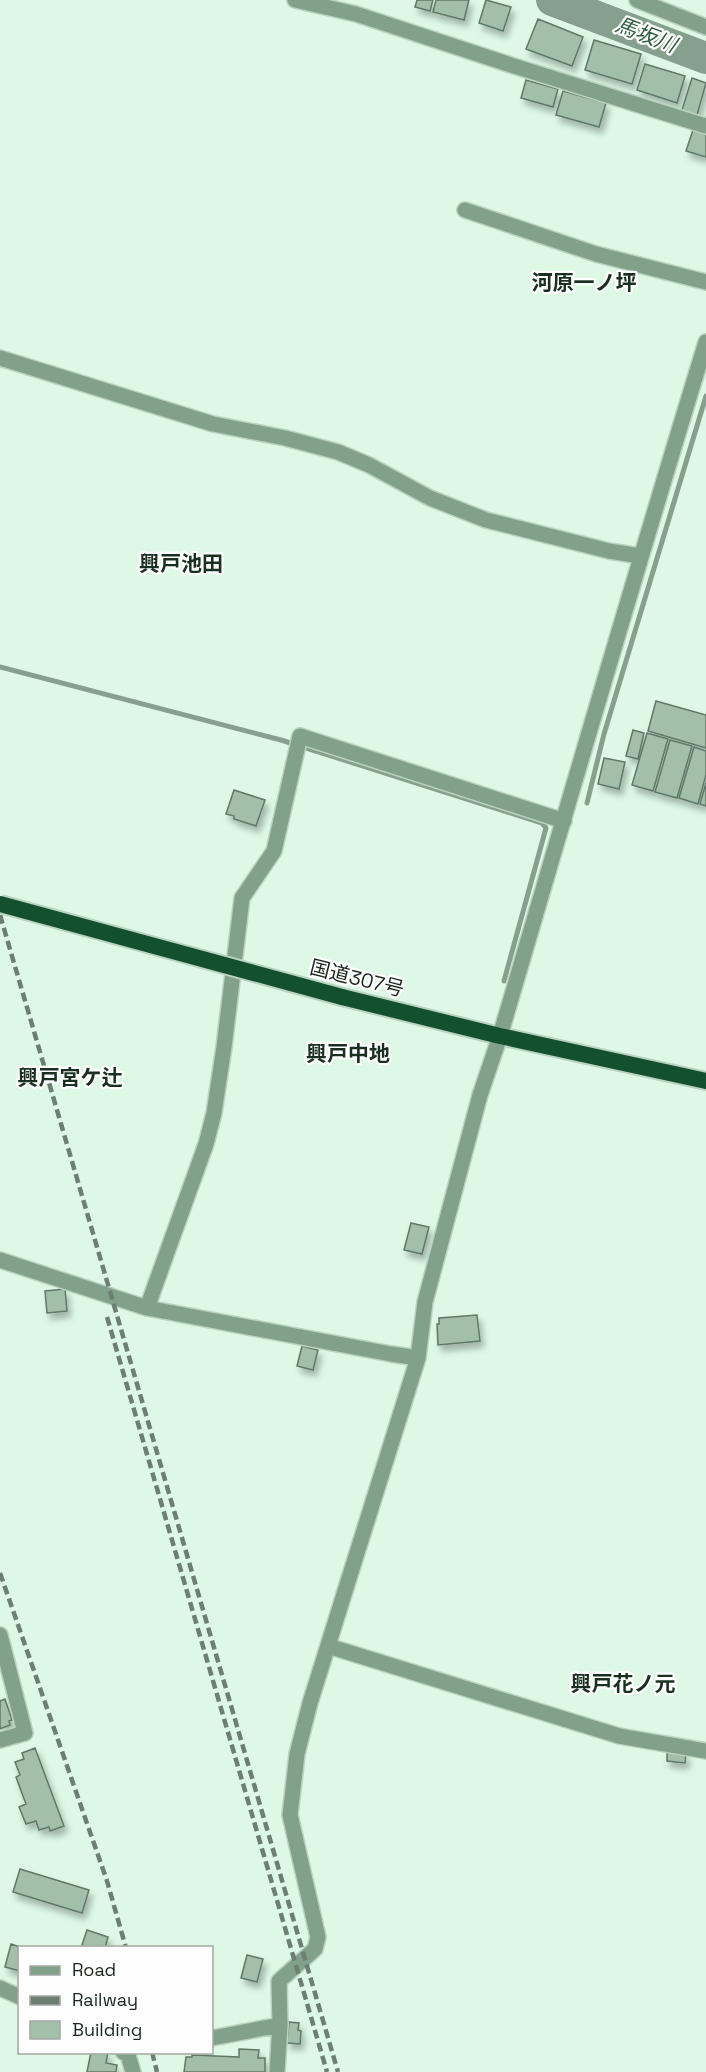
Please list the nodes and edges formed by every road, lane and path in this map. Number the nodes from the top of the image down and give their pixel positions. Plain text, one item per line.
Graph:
1 (295, 0) edge
2 (637, 0) edge
3 (706, 27) edge
4 (706, 126) edge
5 (465, 210) dead end
6 (706, 282) edge
7 (706, 342) edge
8 (0, 358) edge
9 (640, 556) junction
10 (564, 821) junction
11 (0, 904) edge
12 (500, 1036) junction
13 (706, 1081) edge
14 (0, 1260) edge
15 (147, 1308) junction
16 (418, 1358) junction
17 (0, 1635) edge
18 (328, 1646) junction
19 (0, 1740) edge
20 (706, 1751) edge
21 (0, 1988) edge
22 (18, 1996) edge
23 (280, 2025) junction
24 (213, 2038) edge
25 (128, 2054) edge
26 (133, 2072) edge
27 (277, 2072) edge

1 - 4 street
2 - 3 street
5 - 6 street
7 - 9 street
8 - 9 street
9 - 10 street
10 - 12 street
10 - 15 street
11 - 12 highway, 国道307号, bridge
12 - 13 highway, 国道307号
12 - 16 street
14 - 15 street
15 - 16 street
16 - 18 street
17 - 19 street
18 - 20 street
18 - 23 street
21 - 22 street
23 - 24 street
23 - 27 street
25 - 26 street

